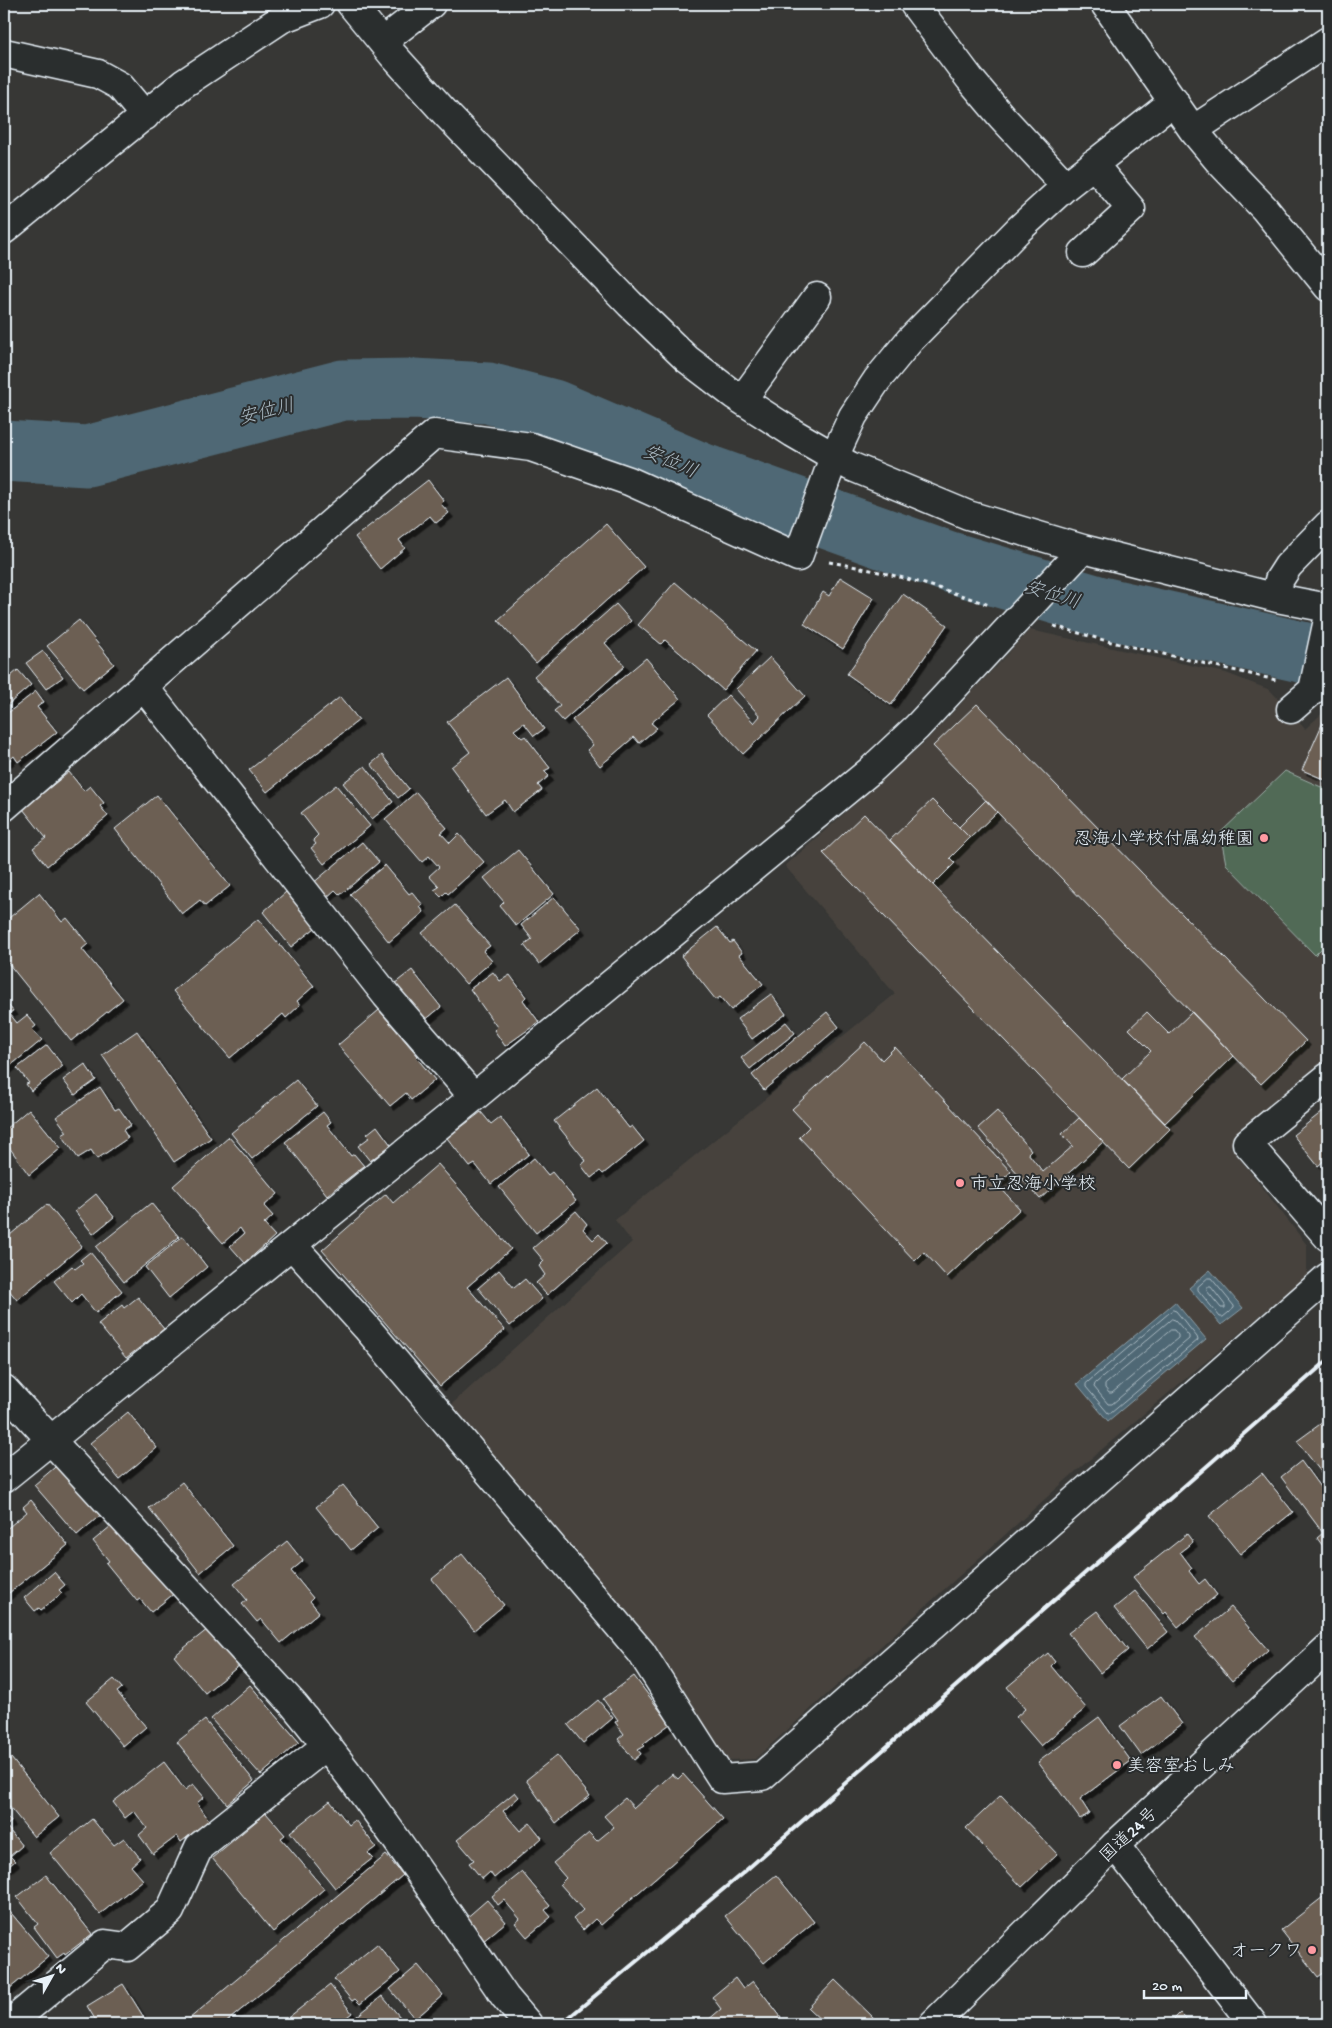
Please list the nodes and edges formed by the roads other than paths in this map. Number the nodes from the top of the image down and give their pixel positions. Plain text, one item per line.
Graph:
1 (320, 4) edge
2 (352, 4) edge
3 (431, 4) edge
4 (914, 4) edge
5 (1105, 4) edge
6 (1328, 41) edge
7 (382, 42) junction
8 (4, 53) edge
9 (1174, 102) junction
10 (145, 116) junction
11 (1193, 130) junction
12 (1093, 164) junction
13 (1066, 186) junction
14 (4, 230) edge
15 (1083, 254) dead end
16 (1328, 287) edge
17 (817, 297) dead end
18 (742, 400) junction
19 (831, 466) junction
20 (1328, 525) edge
21 (1074, 558) junction
22 (1277, 598) junction
23 (1328, 618) edge
24 (144, 686) junction
25 (1291, 709) dead end
26 (4, 807) edge
27 (1328, 1076) edge
28 (474, 1097) junction
29 (1328, 1237) edge
30 (292, 1245) junction
31 (1328, 1277) edge
32 (4, 1389) edge
33 (51, 1441) junction
34 (4, 1478) edge
35 (1328, 1648) edge
36 (327, 1745) junction
37 (1115, 1845) junction
38 (9, 2024) edge
39 (528, 2024) edge
40 (934, 2024) edge
41 (1253, 2024) edge

1 - 10 main road
2 - 7 main road
3 - 7 main road
4 - 13 main road
5 - 9 main road
6 - 11 main road
7 - 18 main road
8 - 10 main road
9 - 11 main road
9 - 12 main road
10 - 14 main road
11 - 16 main road
12 - 13 main road
12 - 15 main road
13 - 19 main road
17 - 18 main road
18 - 19 main road
19 - 21 main road
19 - 24 main road
20 - 22 main road
21 - 22 main road
21 - 28 main road
22 - 23 main road
23 - 25 main road
24 - 26 main road
24 - 28 main road
27 - 29 main road
28 - 30 main road
30 - 31 main road
30 - 33 main road
32 - 33 main road
33 - 34 main road
33 - 36 main road
35 - 37 main road, 国道24号
36 - 38 main road
36 - 39 main road
37 - 40 main road, 国道24号
37 - 41 main road

